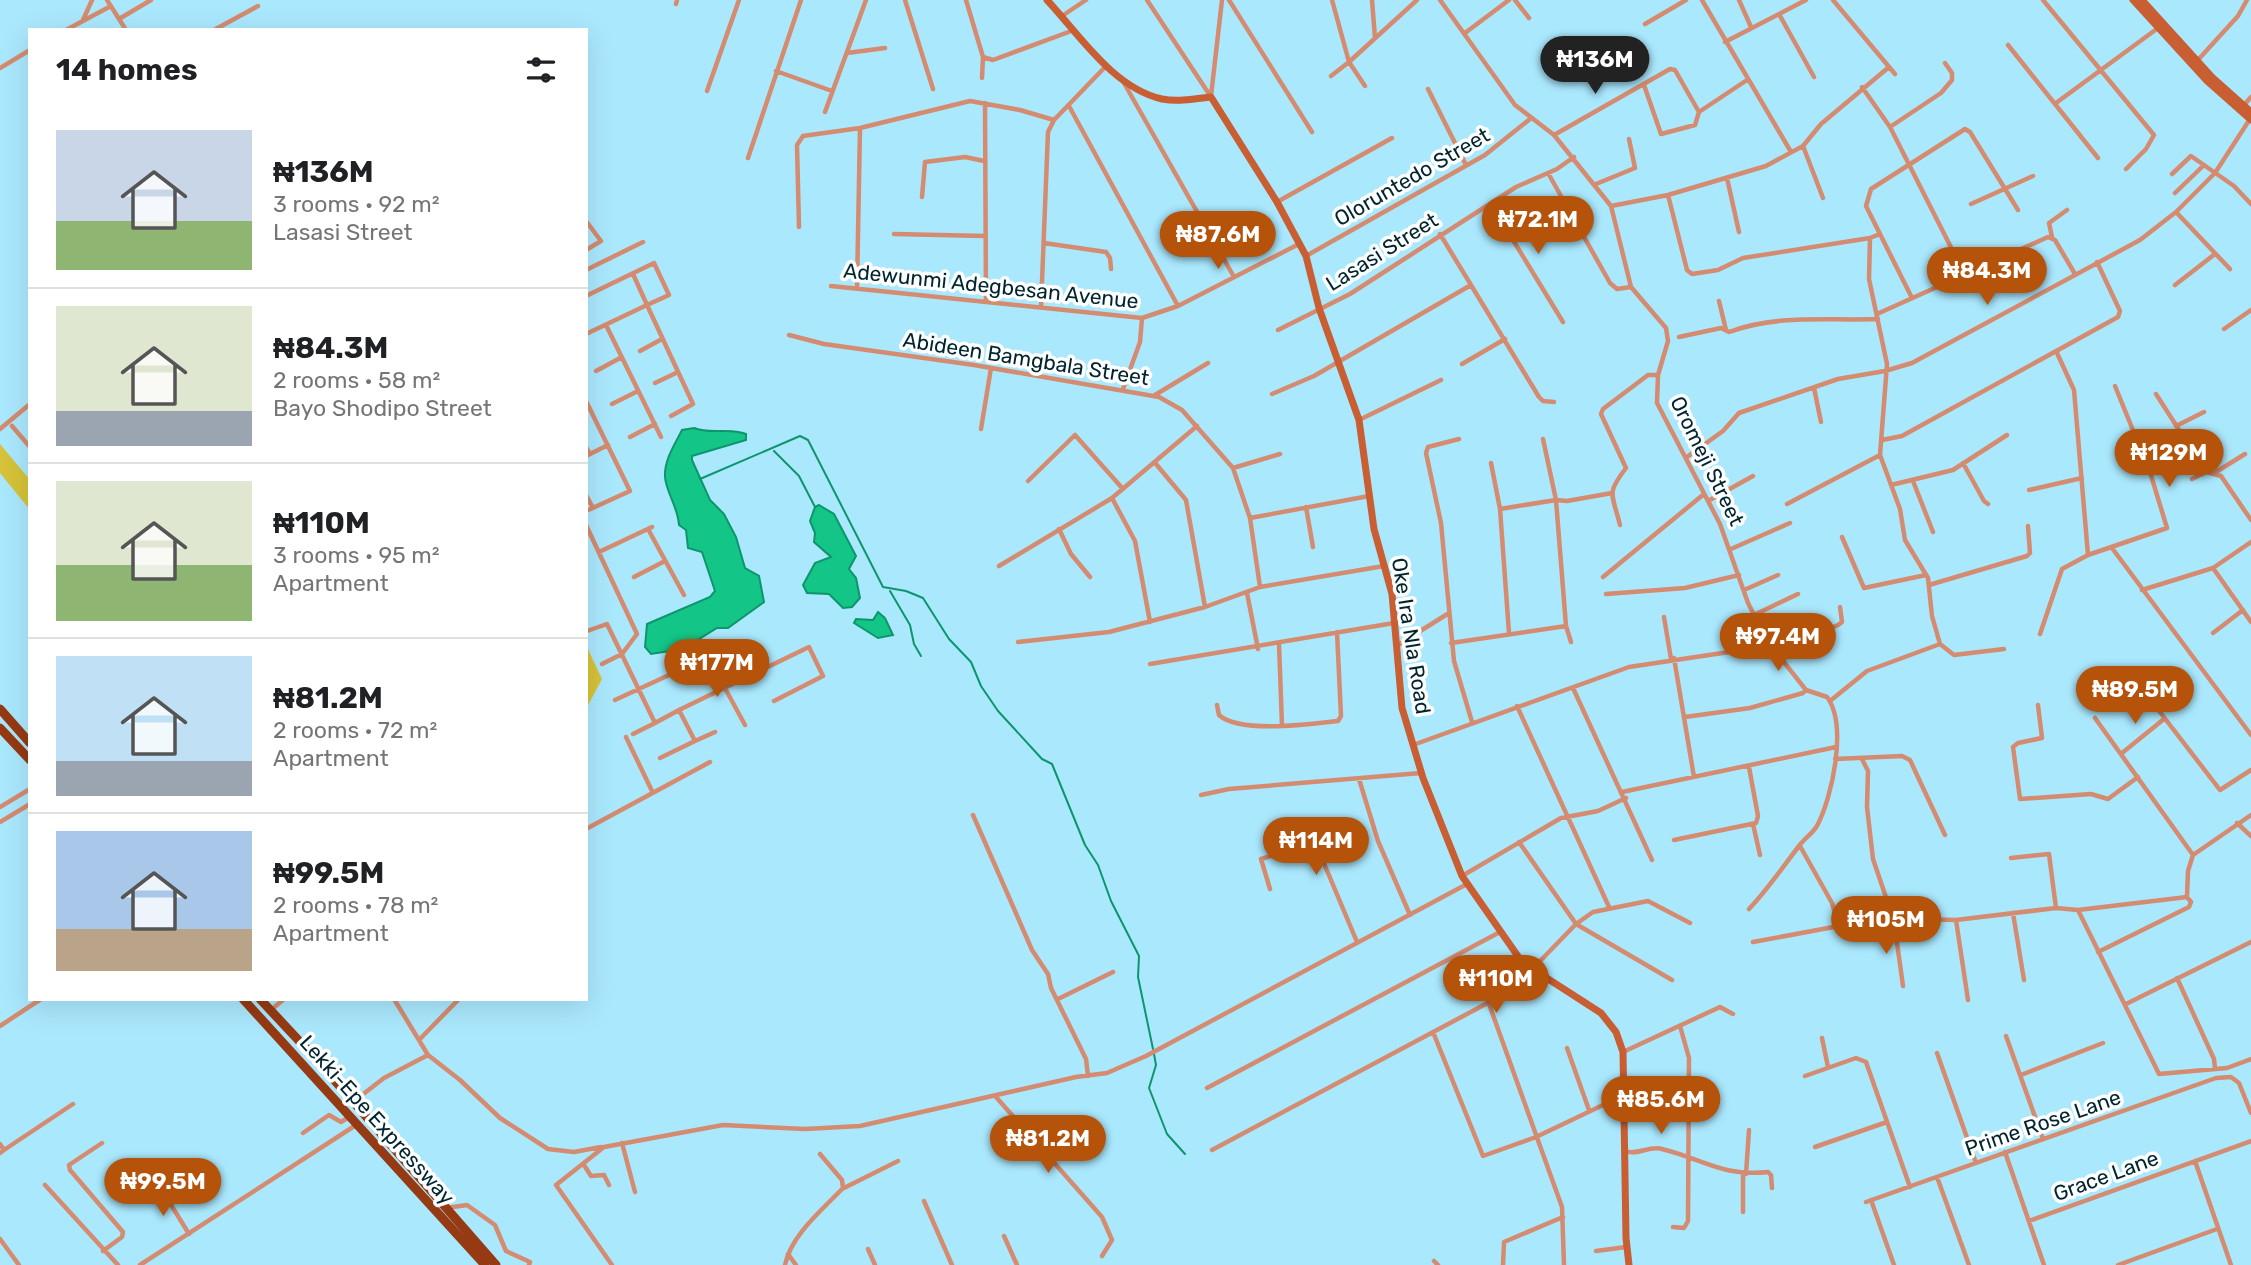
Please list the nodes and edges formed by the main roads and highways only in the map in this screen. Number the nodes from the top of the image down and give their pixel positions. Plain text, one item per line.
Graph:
1 (0, 709) edge
2 (0, 727) edge
3 (28, 741) edge
4 (28, 758) edge
5 (245, 1001) edge
6 (262, 1001) edge
7 (316, 1059) junction
8 (306, 1068) junction
9 (485, 1265) edge
10 (496, 1265) edge

1 - 3 highway
2 - 4 highway
5 - 8 highway, Lekki-Epe Expressway
6 - 7 highway, Lekki-Epe Expressway
7 - 8 highway
7 - 10 highway, Lekki-Epe Expressway
8 - 9 highway, Lekki-Epe Expressway

